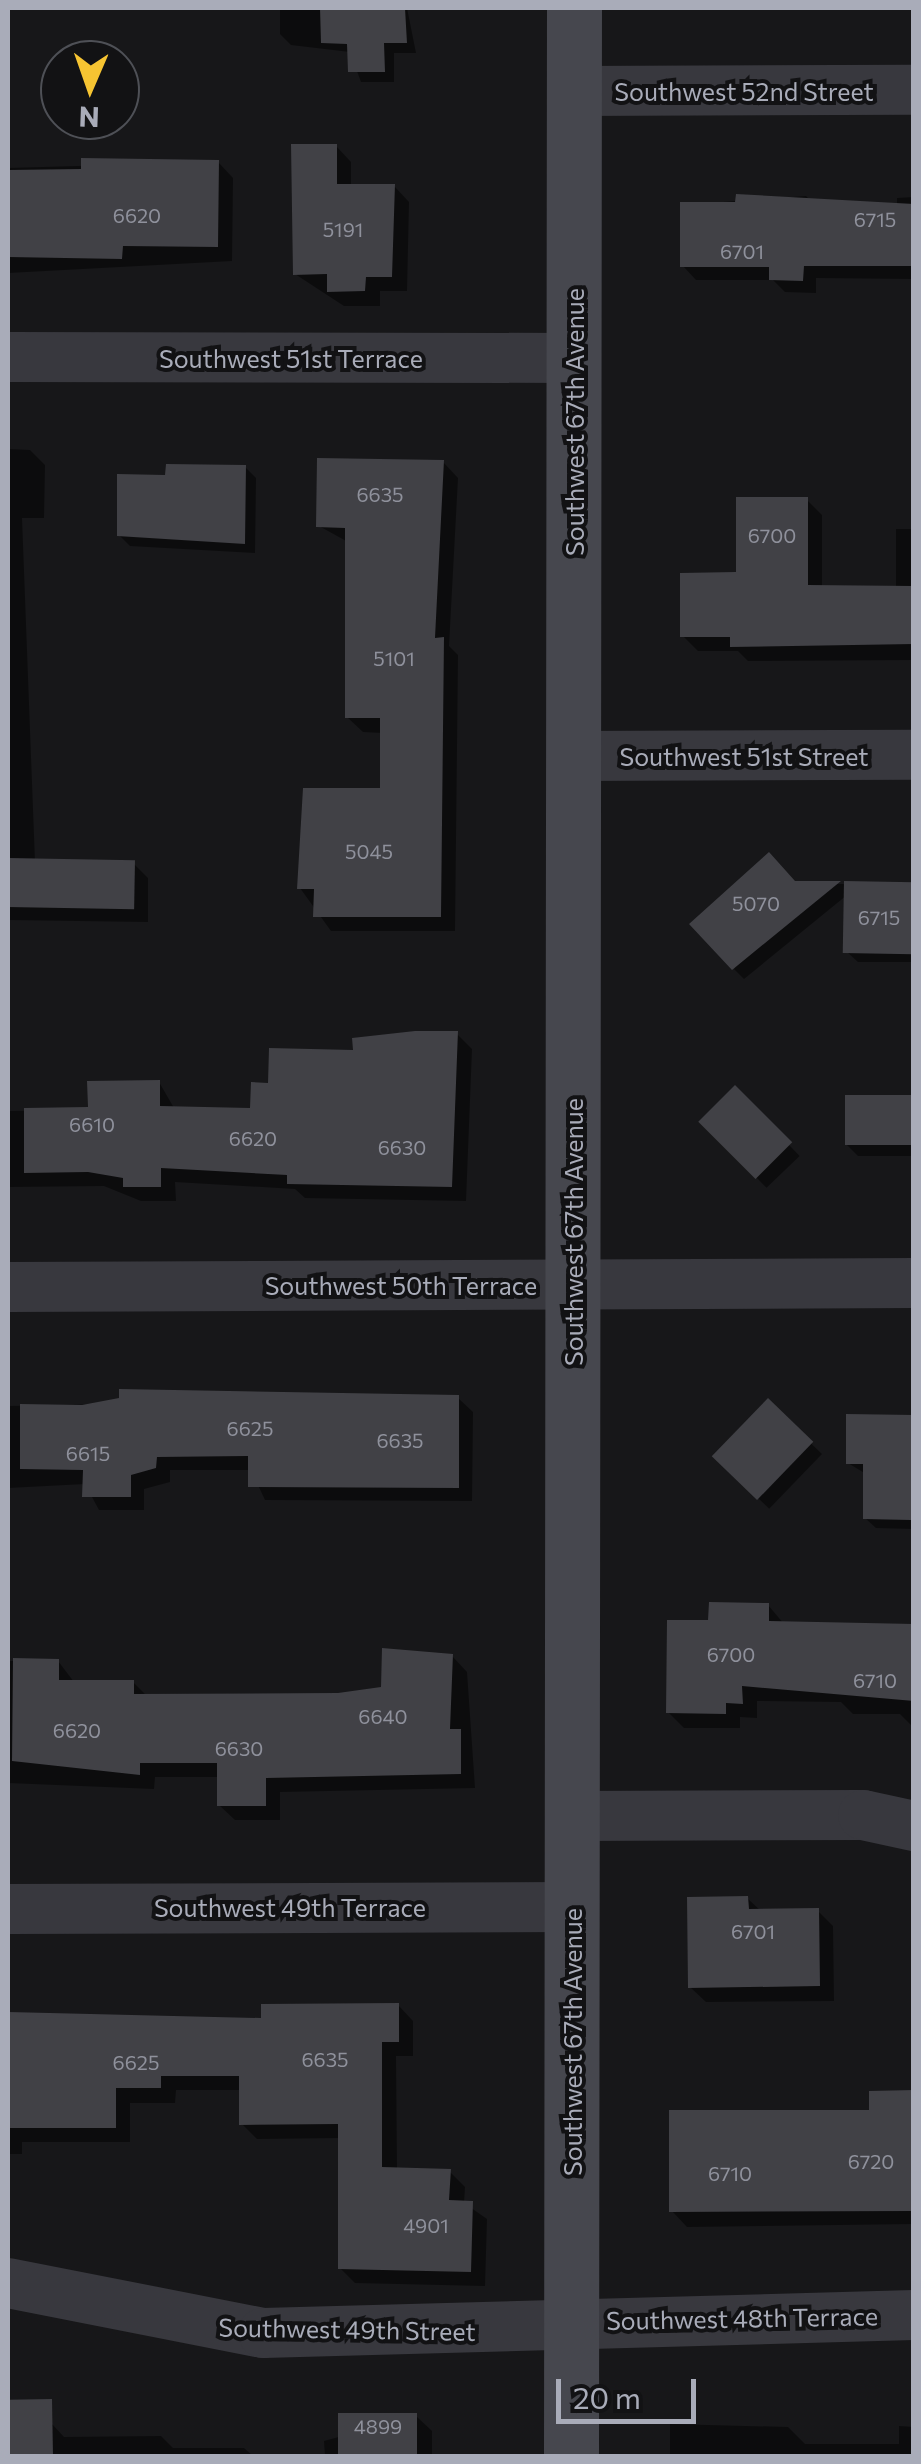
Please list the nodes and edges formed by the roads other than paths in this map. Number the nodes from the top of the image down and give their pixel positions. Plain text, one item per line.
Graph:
1 (574, 8) edge
2 (914, 90) edge
3 (574, 91) junction
4 (8, 357) edge
5 (574, 358) junction
6 (914, 755) edge
7 (574, 756) junction
8 (914, 1282) edge
9 (574, 1284) junction
10 (8, 1287) edge
11 (573, 1816) junction
12 (914, 1826) edge
13 (573, 1907) junction
14 (8, 1909) edge
15 (8, 2282) edge
16 (914, 2316) edge
17 (572, 2323) junction
18 (571, 2456) edge

1 - 3 main road, Southwest 67th Avenue
2 - 3 street, Southwest 52nd Street
3 - 5 main road, Southwest 67th Avenue
4 - 5 street, Southwest 51st Terrace
5 - 7 main road, Southwest 67th Avenue
6 - 7 street, Southwest 51st Street
7 - 9 main road, Southwest 67th Avenue
8 - 9 street, Southwest 50th Terrace
9 - 10 street, Southwest 50th Terrace
9 - 11 main road, Southwest 67th Avenue
11 - 12 street
11 - 13 main road, Southwest 67th Avenue
13 - 14 street, Southwest 49th Terrace
13 - 17 main road, Southwest 67th Avenue
15 - 17 street, Southwest 49th Street
16 - 17 street, Southwest 48th Terrace
17 - 18 main road, Southwest 67th Avenue

